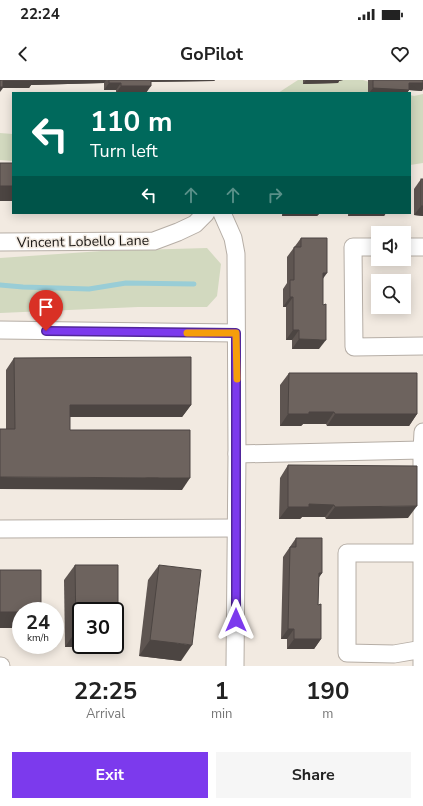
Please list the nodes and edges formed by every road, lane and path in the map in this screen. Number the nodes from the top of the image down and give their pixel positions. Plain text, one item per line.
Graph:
1 (205, 214) edge
2 (222, 214) edge
3 (0, 242) edge
4 (371, 247) edge
5 (411, 247) edge
6 (423, 247) edge
7 (0, 330) edge
8 (236, 333) junction
9 (423, 346) edge
10 (423, 432) edge
11 (422, 450) edge
12 (237, 454) junction
13 (423, 510) edge
14 (236, 528) junction
15 (0, 530) edge
16 (423, 553) edge
17 (422, 655) edge
18 (235, 666) edge

1 - 3 street, Vincent Lobello Lane
2 - 8 street
4 - 9 street
5 - 6 street
7 - 8 street
8 - 12 street
10 - 11 street
11 - 12 street
11 - 13 street
12 - 14 street
13 - 16 street
14 - 15 street
14 - 18 street
16 - 17 street
16 - 17 street

